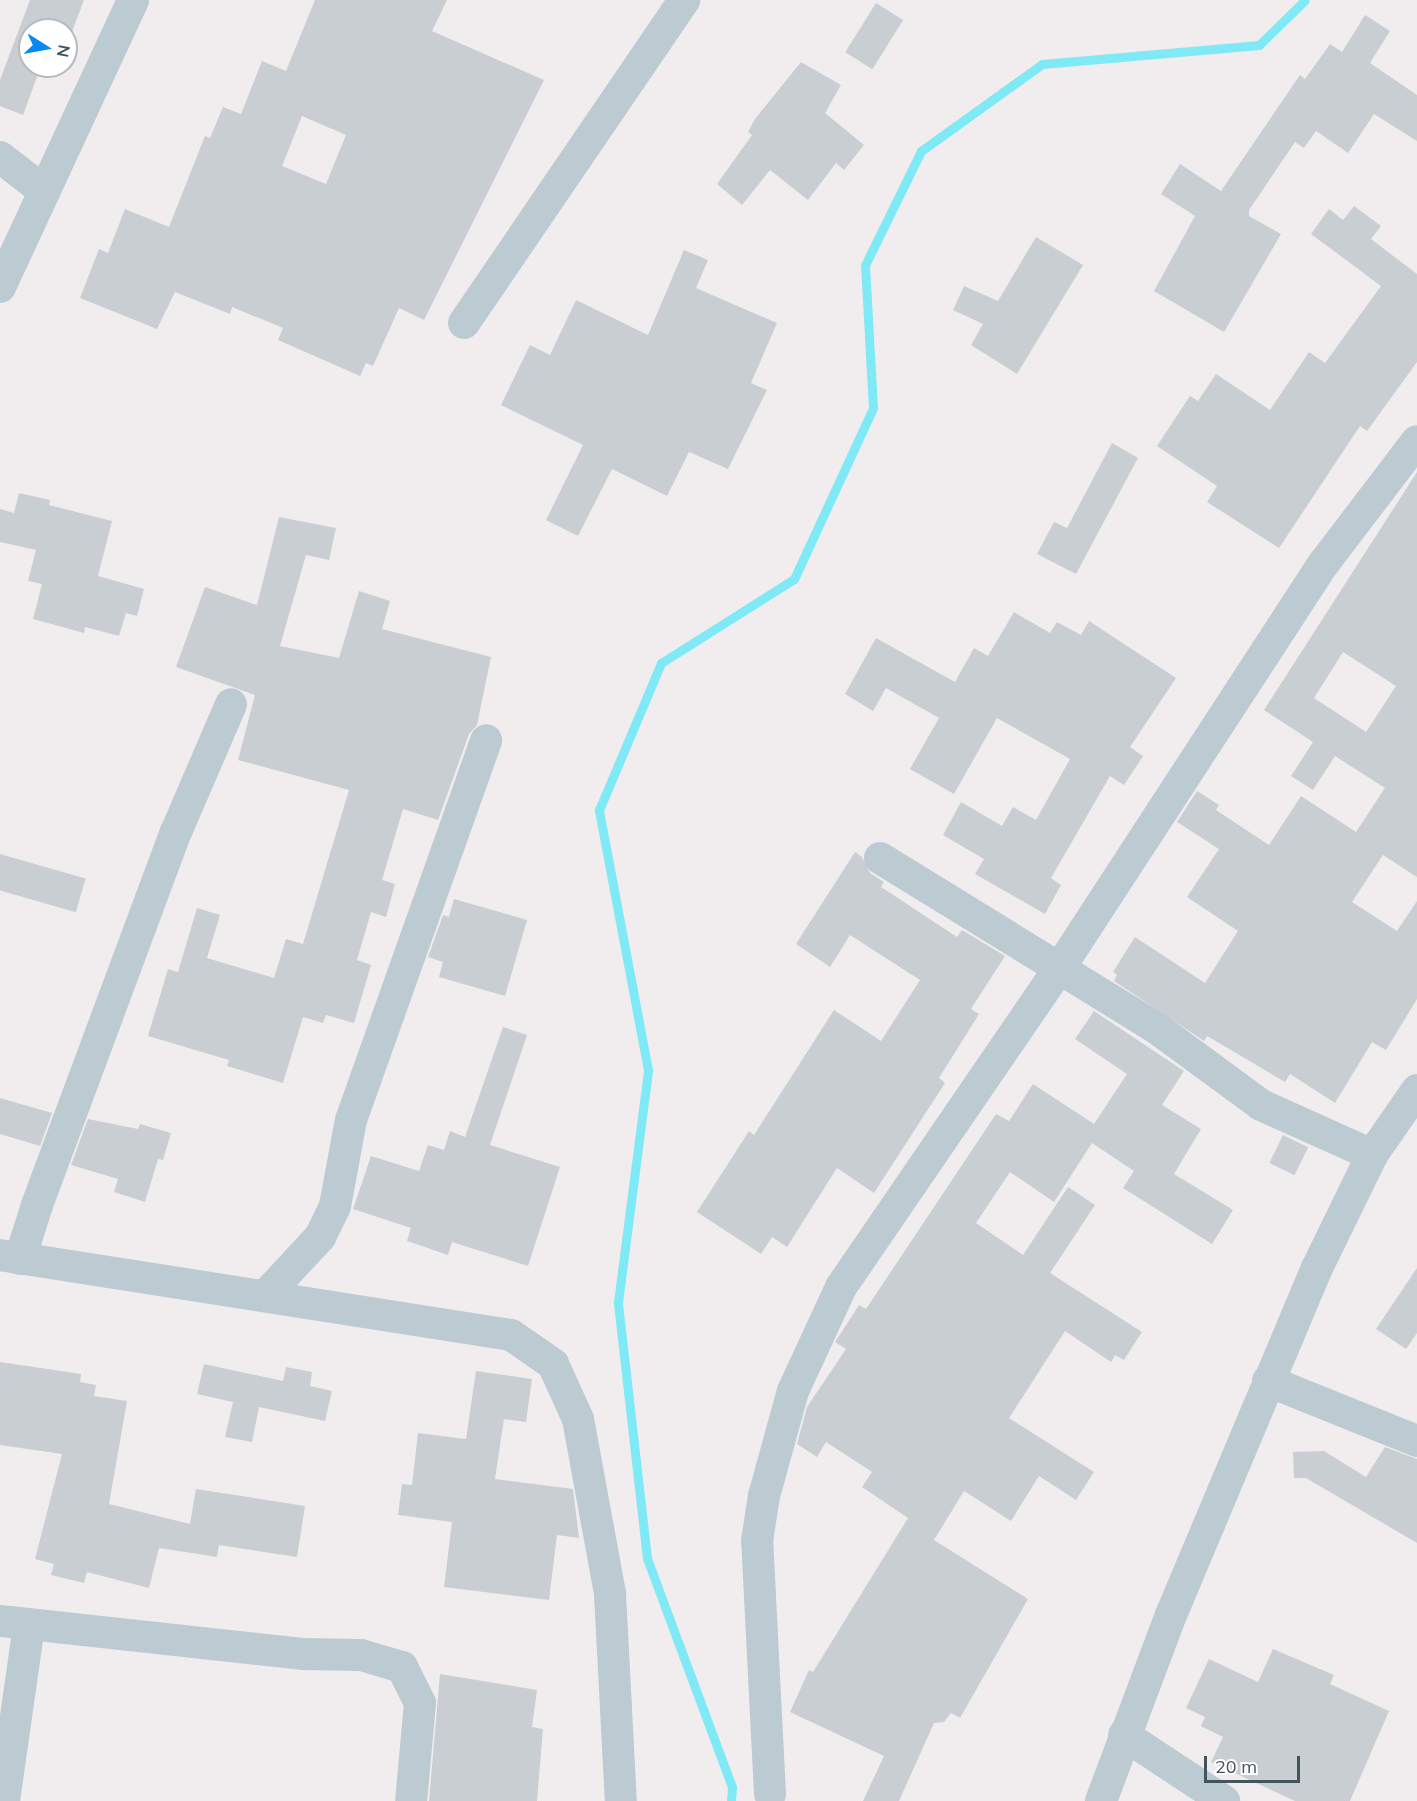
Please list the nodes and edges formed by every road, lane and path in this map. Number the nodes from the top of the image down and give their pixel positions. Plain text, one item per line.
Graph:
1 (133, 0) edge
2 (684, 0) edge
3 (0, 157) edge
4 (44, 191) junction
5 (0, 287) edge
6 (464, 323) dead end
7 (1417, 441) edge
8 (231, 704) dead end
9 (486, 740) dead end
10 (880, 858) dead end
11 (1061, 966) junction
12 (1417, 1090) edge
13 (1372, 1155) junction
14 (10, 1257) edge
15 (265, 1296) junction
16 (1268, 1381) junction
17 (1417, 1442) edge
18 (15, 1623) edge
19 (1124, 1735) junction
20 (770, 1794) dead end
21 (4, 1801) edge
22 (411, 1801) edge
23 (621, 1801) edge
24 (1101, 1801) edge
25 (1224, 1801) edge

1 - 4 street
2 - 6 street
3 - 4 street
4 - 5 street
7 - 11 street
8 - 14 street
9 - 15 street
10 - 11 street
11 - 13 street
11 - 20 street
12 - 13 street
13 - 16 street
14 - 15 street
15 - 23 street
16 - 17 street
16 - 19 street
18 - 21 street
18 - 22 street
19 - 24 street
19 - 25 street

